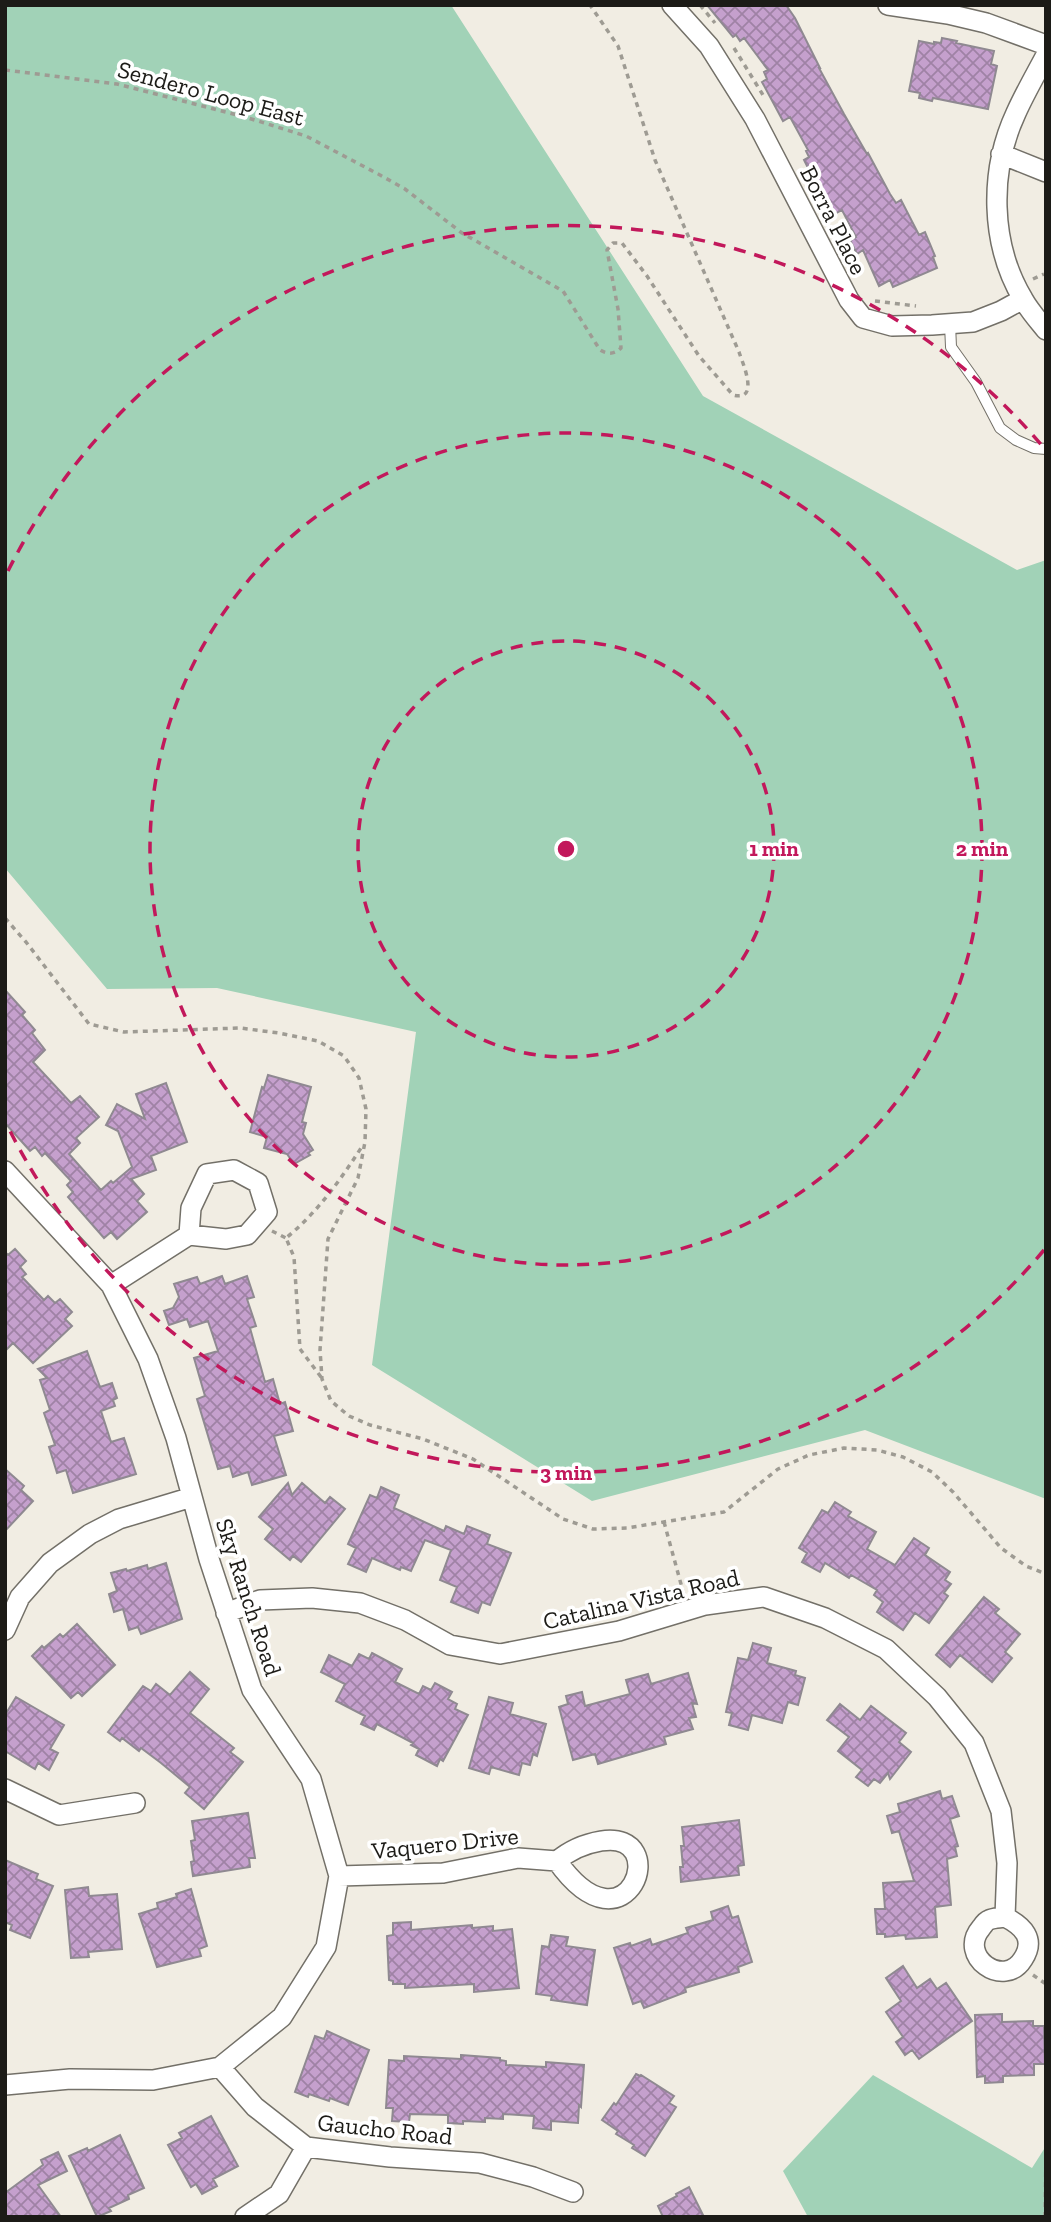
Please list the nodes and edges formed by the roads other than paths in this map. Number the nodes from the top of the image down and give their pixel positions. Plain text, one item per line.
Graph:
1 (672, 5) edge
2 (888, 5) edge
3 (1046, 45) edge
4 (1046, 55) edge
5 (1001, 154) junction
6 (1046, 172) edge
7 (1019, 291) junction
8 (950, 324) junction
9 (1046, 330) edge
10 (1046, 449) edge
11 (5, 1171) edge
12 (189, 1235) dead end
13 (111, 1285) junction
14 (192, 1497) junction
15 (13, 1591) edge
16 (226, 1613) junction
17 (5, 1630) edge
18 (5, 1788) edge
19 (135, 1803) dead end
20 (556, 1861) dead end
21 (339, 1876) junction
22 (1005, 1917) dead end
23 (220, 2067) junction
24 (5, 2085) edge
25 (306, 2147) junction
26 (573, 2192) dead end
27 (245, 2217) edge

1 - 8 street, Borra Place
2 - 3 street
4 - 5 street
5 - 6 street
5 - 7 street
7 - 8 street, Borra Place
7 - 9 street
8 - 10 lane
11 - 13 street, Sky Ranch Road
12 - 13 street
13 - 14 street, Sky Ranch Road
14 - 15 street
14 - 16 street, Sky Ranch Road
15 - 17 street
16 - 21 street, Sky Ranch Road
16 - 22 street, Catalina Vista Road
18 - 19 street
20 - 21 street, Vaquero Drive
21 - 23 street, Sky Ranch Road
23 - 24 street, Sky Ranch Road
23 - 25 street, Gaucho Road
25 - 26 street, Gaucho Road
25 - 27 street

